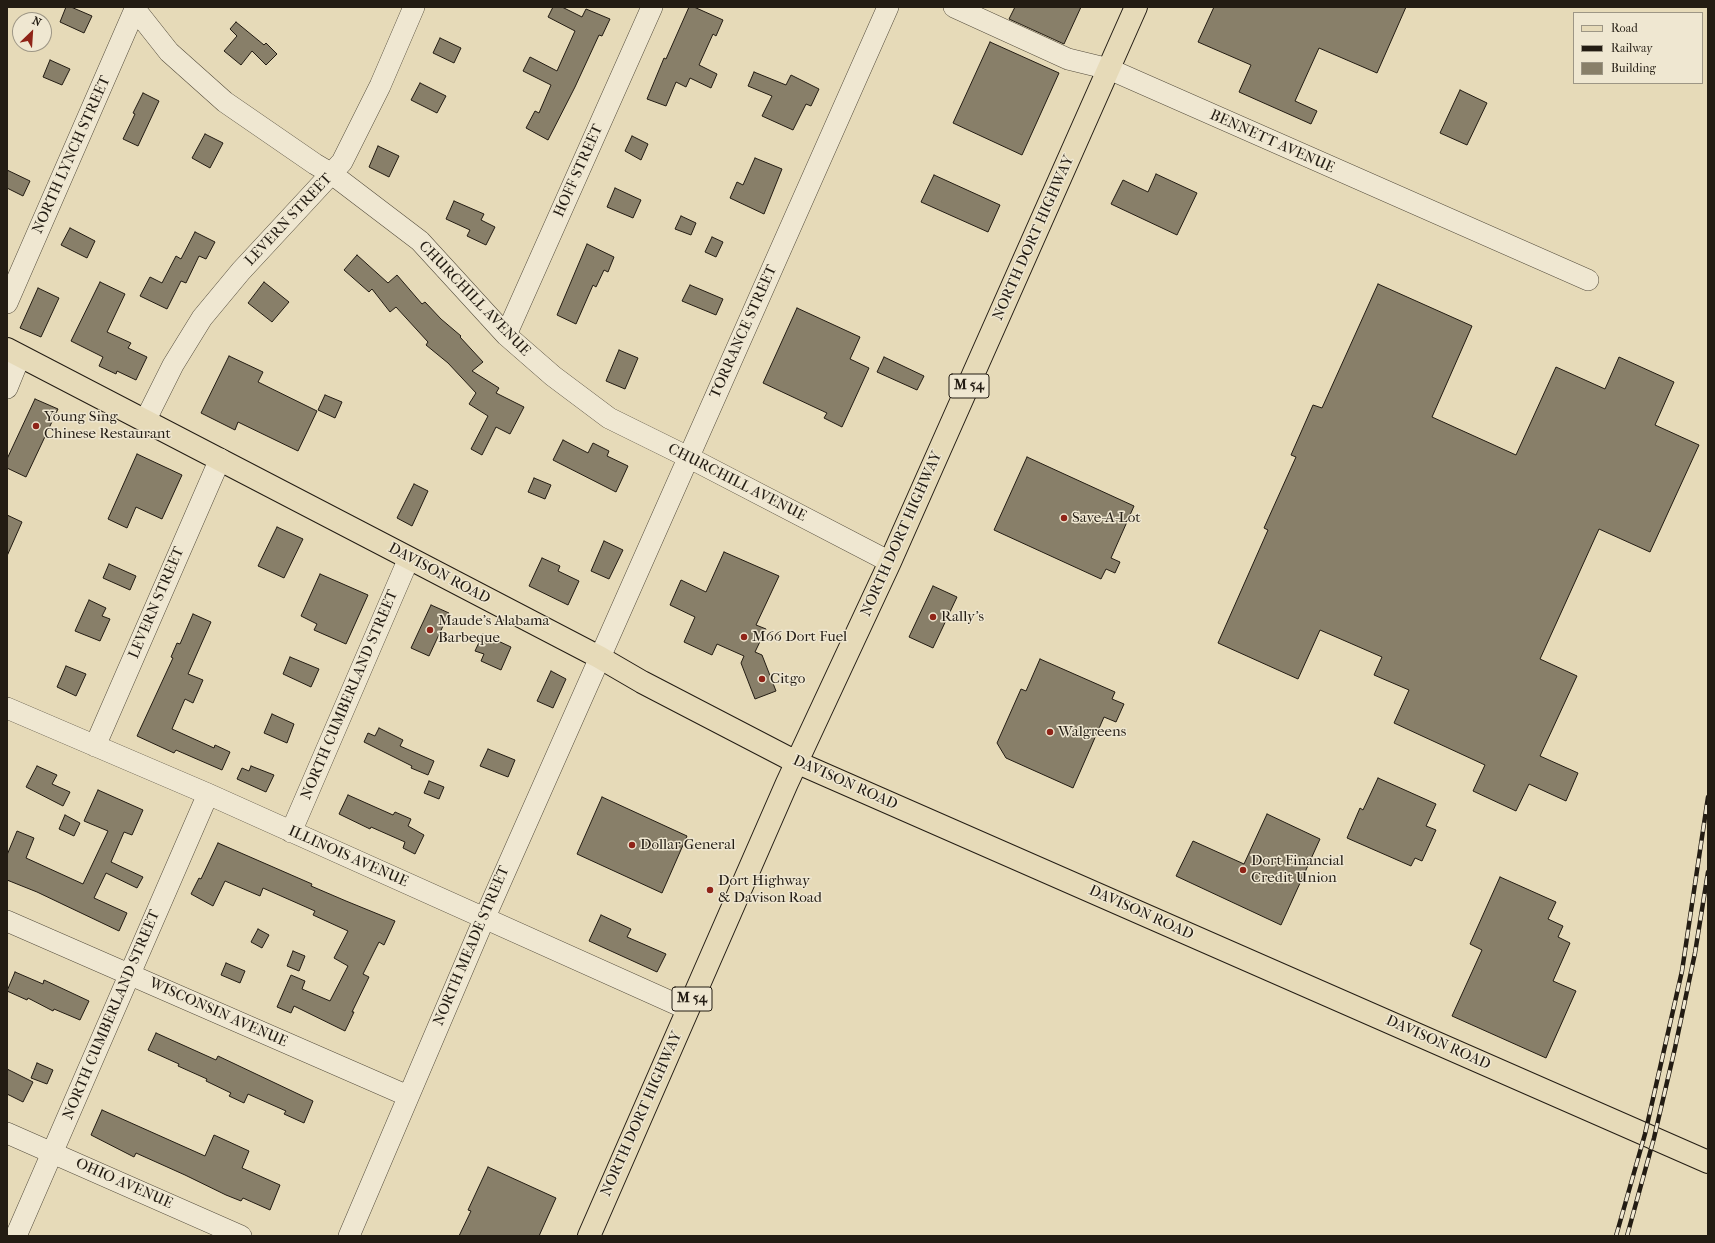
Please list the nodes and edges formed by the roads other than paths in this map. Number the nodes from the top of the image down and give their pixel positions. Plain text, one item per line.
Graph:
1 (414, 7) edge
2 (652, 7) edge
3 (888, 7) edge
4 (954, 7) edge
5 (1136, 7) edge
6 (136, 8) edge
7 (1109, 69) junction
8 (332, 174) junction
9 (1588, 280) dead end
10 (7, 303) edge
11 (506, 335) junction
12 (13, 353) edge
13 (7, 388) edge
14 (145, 421) junction
15 (688, 457) junction
16 (220, 459) junction
17 (409, 558) junction
18 (890, 562) junction
19 (599, 657) junction
20 (7, 708) edge
21 (94, 746) junction
22 (796, 762) junction
23 (208, 794) junction
24 (291, 832) junction
25 (485, 917) junction
26 (7, 921) edge
27 (129, 974) junction
28 (687, 1009) junction
29 (408, 1096) junction
30 (7, 1133) edge
31 (52, 1153) junction
32 (1708, 1162) edge
33 (16, 1236) edge
34 (241, 1236) edge
35 (349, 1236) edge
36 (589, 1236) edge

1 - 8 street, LEVERN STREET
2 - 11 street, HOFF STREET
3 - 15 street, TORRANCE STREET
4 - 7 street, BENNETT AVENUE
5 - 7 main road, NORTH DORT HIGHWAY / M 54
6 - 8 street, CHURCHILL AVENUE
6 - 10 street, NORTH LYNCH STREET
7 - 9 street, BENNETT AVENUE
7 - 18 main road, NORTH DORT HIGHWAY / M 54
8 - 11 street, CHURCHILL AVENUE
8 - 14 street, LEVERN STREET
11 - 15 street, CHURCHILL AVENUE
12 - 13 street
12 - 14 main road, DAVISON ROAD
14 - 16 main road, DAVISON ROAD
15 - 18 street, CHURCHILL AVENUE
15 - 19 street, TORRANCE STREET
16 - 17 main road, DAVISON ROAD
16 - 21 street, LEVERN STREET
17 - 19 main road, DAVISON ROAD
17 - 24 street, NORTH CUMBERLAND STREET
18 - 22 main road, NORTH DORT HIGHWAY / M 54
19 - 22 main road, DAVISON ROAD
19 - 25 street, NORTH MEADE STREET
20 - 21 street, ILLINOIS AVENUE
21 - 23 street, ILLINOIS AVENUE
22 - 28 main road, NORTH DORT HIGHWAY / M 54
22 - 32 main road, DAVISON ROAD
23 - 24 street, ILLINOIS AVENUE
23 - 27 street, NORTH CUMBERLAND STREET
24 - 25 street, ILLINOIS AVENUE
25 - 28 street, ILLINOIS AVENUE
25 - 29 street, NORTH MEADE STREET
26 - 27 street, WISCONSIN AVENUE
27 - 29 street, WISCONSIN AVENUE
27 - 31 street, NORTH CUMBERLAND STREET
28 - 36 main road, NORTH DORT HIGHWAY / M 54
29 - 35 street, NORTH MEADE STREET
30 - 31 street, OHIO AVENUE
31 - 33 street, NORTH CUMBERLAND STREET
31 - 34 street, OHIO AVENUE

